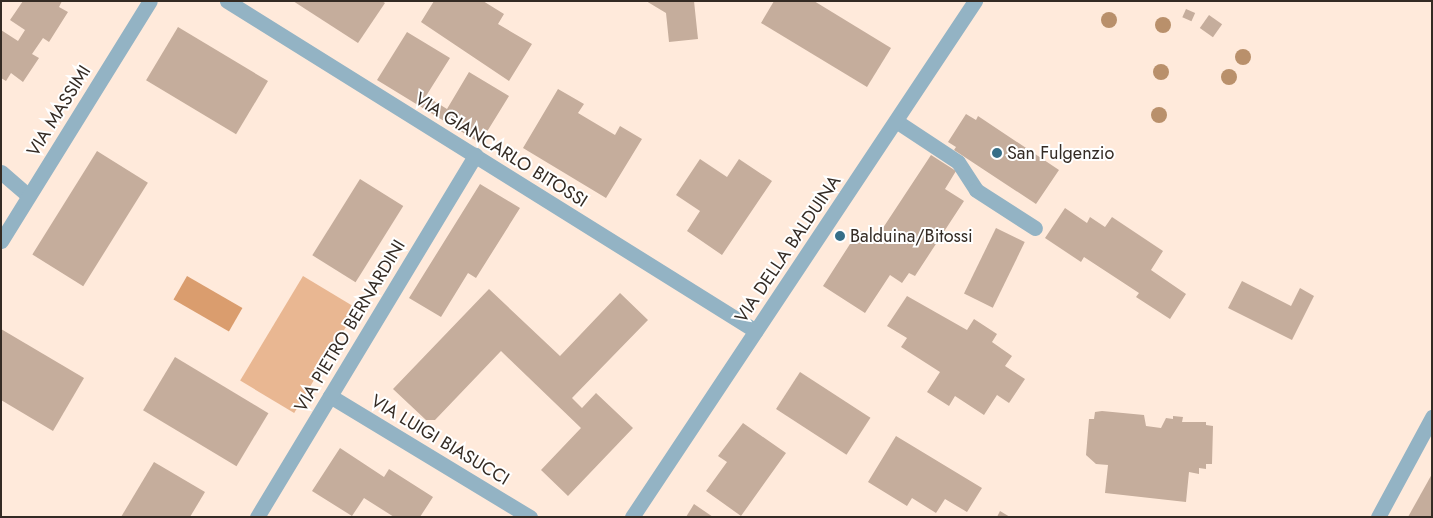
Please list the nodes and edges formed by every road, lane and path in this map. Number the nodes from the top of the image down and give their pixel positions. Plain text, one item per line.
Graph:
1 (150, 1) edge
2 (227, 1) edge
3 (975, 1) edge
4 (896, 121) junction
5 (475, 155) junction
6 (1, 172) edge
7 (27, 195) junction
8 (1035, 228) dead end
9 (1, 241) edge
10 (756, 330) junction
11 (330, 396) junction
12 (1431, 422) edge
13 (257, 517) edge
14 (530, 517) edge
15 (632, 517) edge
16 (1378, 517) edge

1 - 7 street, VIA MASSIMI
2 - 5 street, VIA GIANCARLO BITOSSI
3 - 4 street, VIA DELLA BALDUINA
4 - 8 street
4 - 10 street, VIA DELLA BALDUINA
5 - 10 street, VIA GIANCARLO BITOSSI
5 - 11 street, VIA PIETRO BERNARDINI
6 - 7 street
7 - 9 street, VIA MASSIMI
10 - 15 street, VIA DELLA BALDUINA
11 - 13 street, VIA PIETRO BERNARDINI
11 - 14 street, VIA LUIGI BIASUCCI
12 - 16 street

